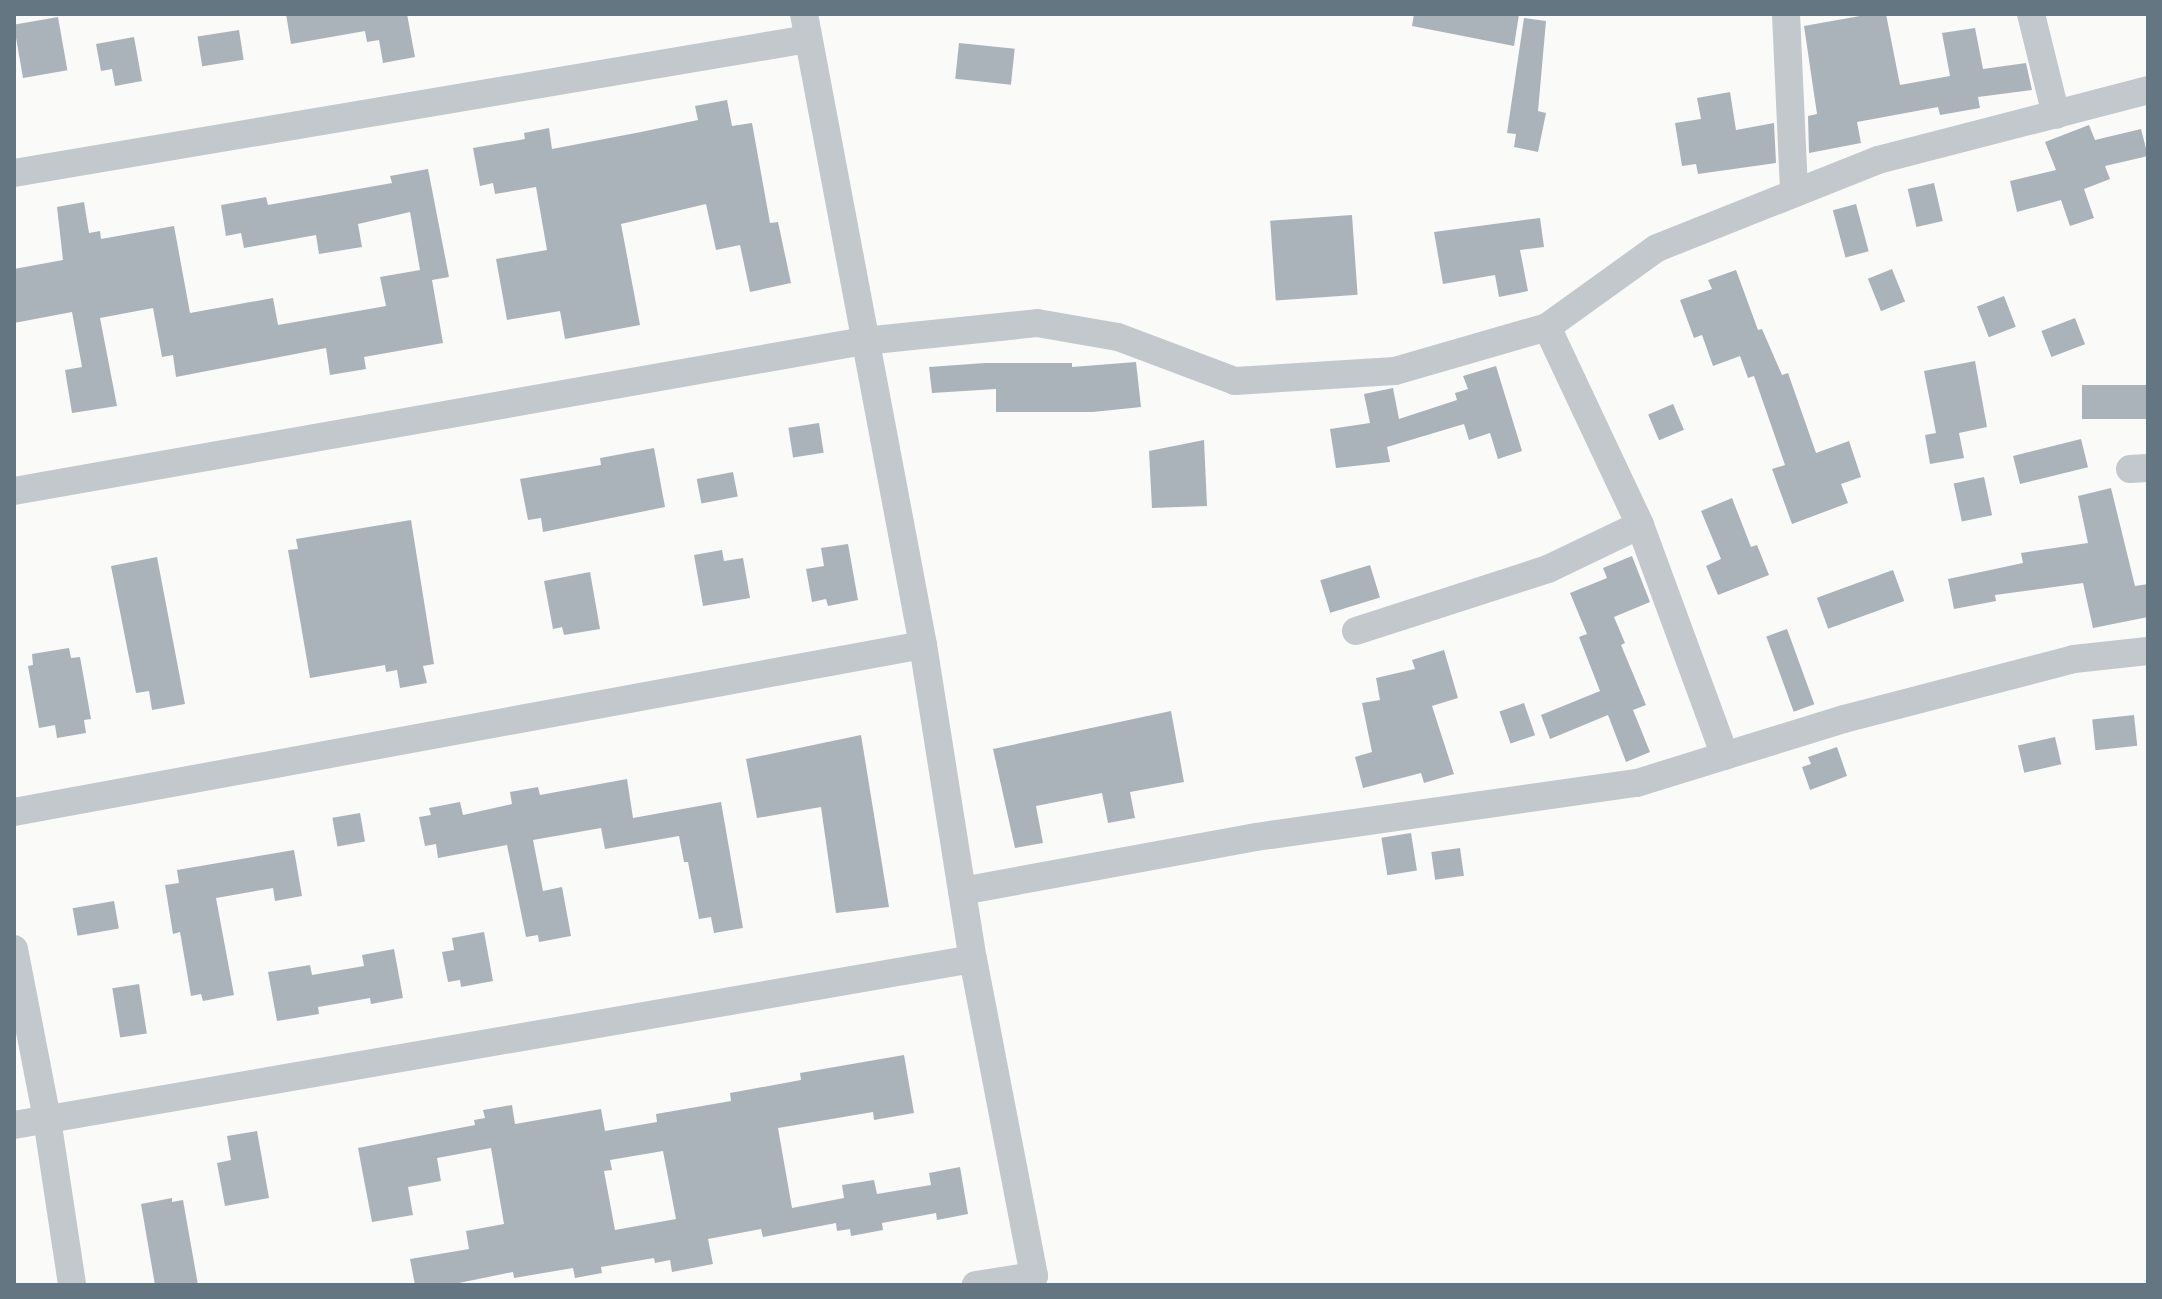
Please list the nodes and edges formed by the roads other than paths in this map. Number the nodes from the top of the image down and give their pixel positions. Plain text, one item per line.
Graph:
1 (1786, 14) edge
2 (2031, 14) edge
3 (806, 26) edge
4 (2148, 90) edge
5 (2056, 115) junction
6 (14, 173) edge
7 (1794, 193) junction
8 (1547, 327) junction
9 (864, 341) junction
10 (14, 491) edge
11 (1640, 525) junction
12 (1356, 631) dead end
13 (923, 645) junction
14 (2148, 651) edge
15 (1725, 756) junction
16 (14, 812) edge
17 (962, 891) junction
18 (14, 949) edge
19 (973, 959) junction
20 (47, 1119) junction
21 (14, 1125) edge
22 (72, 1285) edge
23 (976, 1285) edge

1 - 7 street
2 - 5 street
3 - 6 street
3 - 9 street
4 - 5 street
5 - 7 street
7 - 8 street
8 - 9 street
8 - 11 street
9 - 10 street
9 - 13 street
11 - 12 street
11 - 15 street
13 - 16 street
13 - 17 street
14 - 15 street
15 - 17 street
17 - 19 street
18 - 20 street
19 - 20 street
19 - 23 street
20 - 21 street
20 - 22 street

